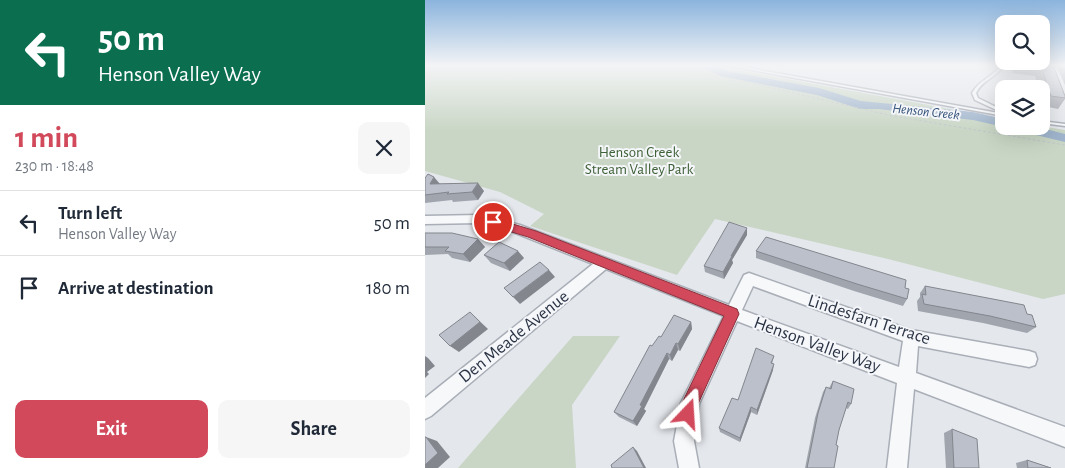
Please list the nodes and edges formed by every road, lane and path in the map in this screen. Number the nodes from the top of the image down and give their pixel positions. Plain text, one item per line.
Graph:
1 (767, 87) edge
2 (850, 87) edge
3 (977, 87) edge
4 (995, 109) edge
5 (995, 112) edge
6 (1050, 123) edge
7 (1065, 125) edge
8 (1065, 145) edge
9 (425, 220) edge
10 (604, 263) junction
11 (733, 314) junction
12 (911, 337) junction
13 (1029, 359) dead end
14 (908, 379) junction
15 (425, 410) edge
16 (1065, 437) edge
17 (689, 468) edge
18 (897, 468) edge

1 - 8 path
2 - 5 lane
3 - 4 lane
6 - 7 lane
9 - 10 street, Henson Valley Way
10 - 11 street, Henson Valley Way
10 - 15 street, Den Meade Avenue
11 - 12 street, Lindesfarn Terrace
11 - 14 street, Henson Valley Way
11 - 17 street
12 - 13 street, Lindesfarn Terrace
12 - 14 street
14 - 16 street, Henson Valley Way
14 - 18 street

